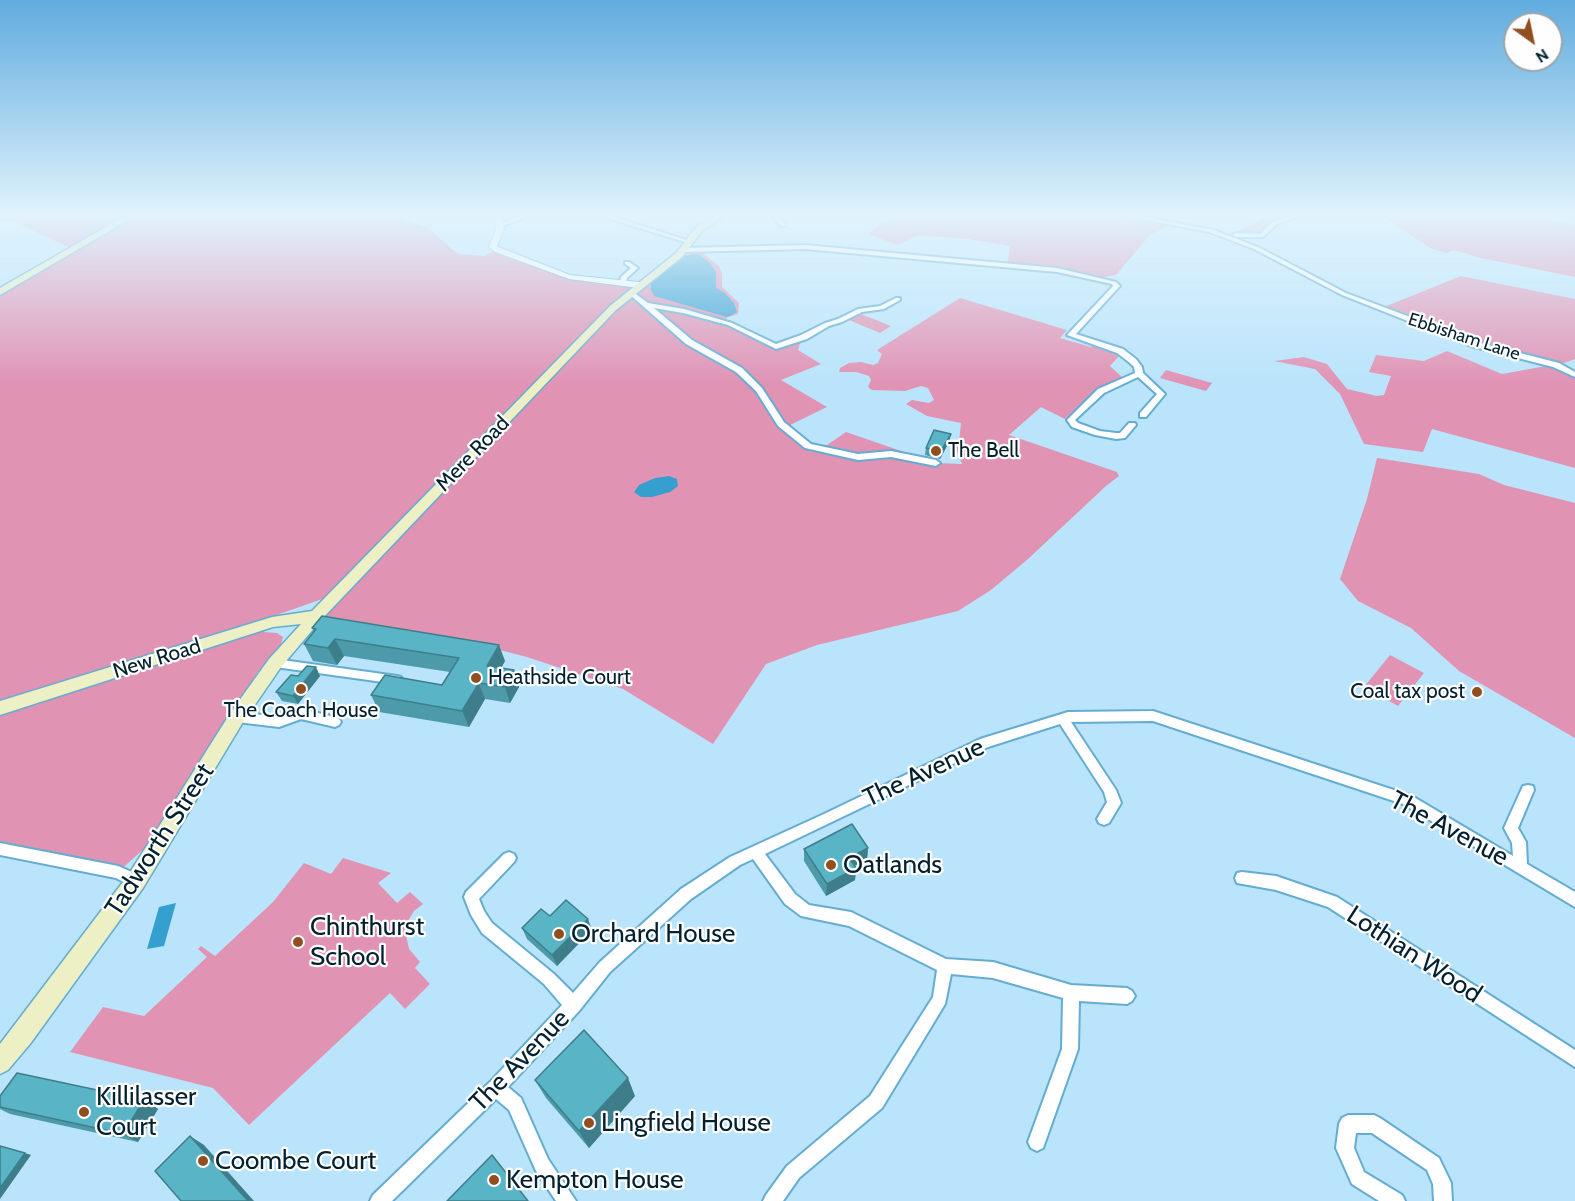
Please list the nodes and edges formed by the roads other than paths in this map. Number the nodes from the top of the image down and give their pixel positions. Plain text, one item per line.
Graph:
1 (34, 272) edge
2 (556, 272) edge
3 (631, 272) edge
4 (651, 272) edge
5 (1066, 272) edge
6 (1302, 272) edge
7 (631, 287) junction
8 (0, 292) edge
9 (898, 299) dead end
10 (646, 304) junction
11 (1139, 374) junction
12 (1575, 375) edge
13 (1143, 415) dead end
14 (1132, 425) dead end
15 (936, 463) dead end
16 (316, 615) junction
17 (275, 663) junction
18 (410, 682) edge
19 (0, 708) edge
20 (237, 717) junction
21 (1063, 718) junction
22 (335, 722) dead end
23 (1528, 790) dead end
24 (1104, 819) dead end
25 (0, 849) edge
26 (757, 853) junction
27 (509, 858) dead end
28 (1520, 867) junction
29 (1242, 878) dead end
30 (136, 881) junction
31 (1575, 900) edge
32 (945, 966) junction
33 (1071, 993) junction
34 (1127, 996) dead end
35 (573, 1005) junction
36 (1575, 1059) edge
37 (0, 1062) edge
38 (496, 1088) junction
39 (1037, 1142) dead end
40 (379, 1201) edge
41 (567, 1201) edge
42 (771, 1201) edge
43 (1396, 1201) edge
44 (1443, 1201) edge

1 - 8 main road
2 - 7 street
3 - 7 street
4 - 7 main road, Mere Road
5 - 11 street
6 - 12 street, Ebbisham Lane
7 - 10 street
7 - 16 main road, Mere Road
9 - 10 street
10 - 15 street
11 - 13 street
11 - 14 street
16 - 17 main road, Tadworth Street
16 - 19 main road, New Road
17 - 18 street
17 - 20 main road, Tadworth Street
20 - 22 street
20 - 30 main road, Tadworth Street
21 - 24 street
21 - 26 street, The Avenue
21 - 28 street, The Avenue
23 - 28 street
25 - 30 street
26 - 32 street
26 - 35 street, The Avenue
27 - 35 street
28 - 31 street, The Avenue
29 - 36 street, Lothian Wood
30 - 37 main road, Tadworth Street
32 - 33 street
32 - 42 street
33 - 34 street
33 - 39 street
35 - 38 street, The Avenue
38 - 40 street, The Avenue
38 - 41 street
43 - 44 street

